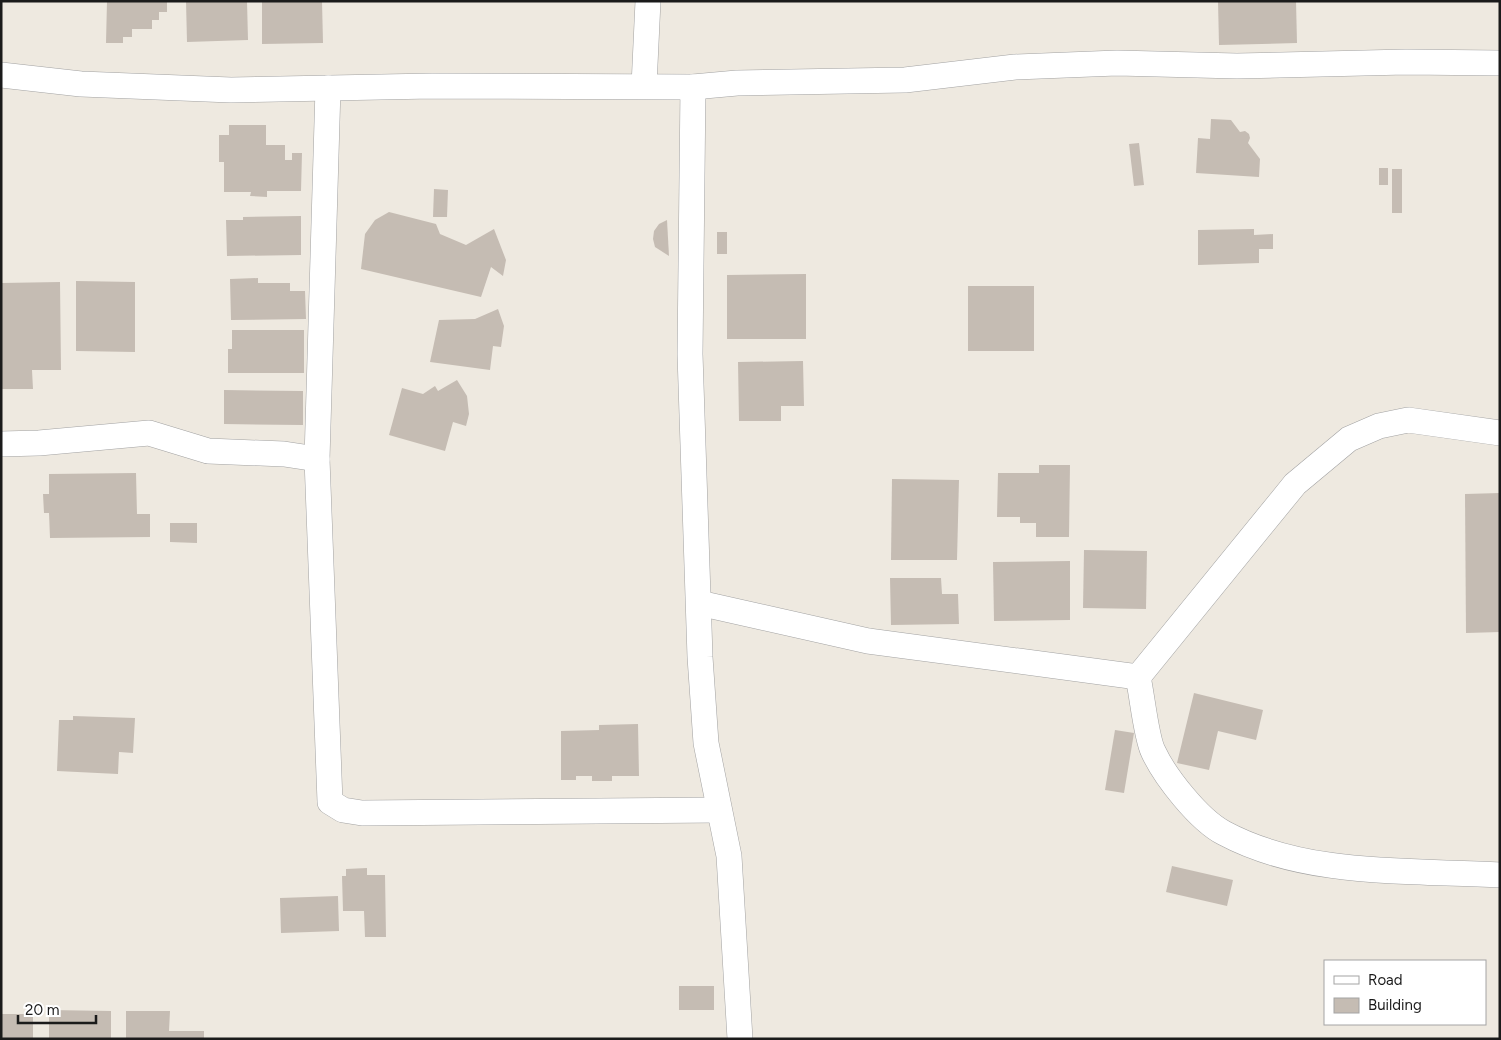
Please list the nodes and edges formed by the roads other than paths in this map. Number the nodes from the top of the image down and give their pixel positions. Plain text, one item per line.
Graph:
1 (648, 1) edge
2 (1500, 63) edge
3 (1, 75) edge
4 (644, 86) junction
5 (693, 87) junction
6 (328, 88) junction
7 (1500, 433) edge
8 (1, 444) edge
9 (317, 459) junction
10 (699, 602) junction
11 (1138, 677) junction
12 (719, 810) junction
13 (1500, 875) edge
14 (740, 1039) edge

1 - 4 street
2 - 5 street
3 - 6 street
4 - 5 street
4 - 6 street
5 - 10 street
6 - 9 street
7 - 11 street
8 - 9 street
9 - 12 street
10 - 11 street
10 - 12 street
11 - 13 street
12 - 14 street

